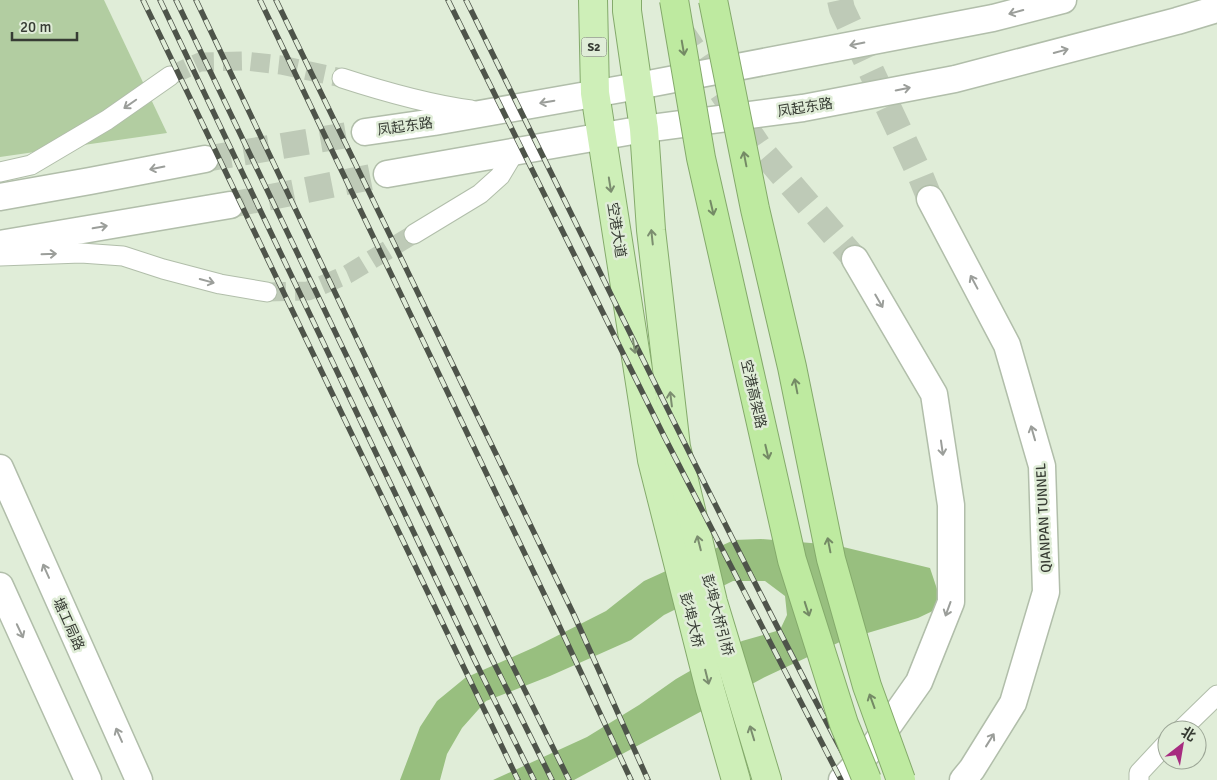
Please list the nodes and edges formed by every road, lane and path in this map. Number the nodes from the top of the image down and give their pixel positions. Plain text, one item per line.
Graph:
1 (593, 0) edge
2 (627, 0) edge
3 (674, 0) edge
4 (713, 0) edge
5 (1063, 0) edge
6 (1217, 9) edge
7 (170, 76) tunnel mouth
8 (342, 78) tunnel mouth
9 (638, 86) junction
10 (595, 93) junction
11 (490, 112) junction
12 (644, 129) junction
13 (365, 132) tunnel mouth
14 (602, 137) junction
15 (515, 151) junction
16 (205, 159) tunnel mouth
17 (0, 172) edge
18 (387, 174) tunnel mouth
19 (0, 197) edge
20 (930, 199) tunnel mouth
21 (230, 205) tunnel mouth
22 (414, 234) tunnel mouth
23 (0, 244) edge
24 (0, 256) edge
25 (855, 259) tunnel mouth
26 (267, 292) tunnel mouth
27 (652, 460) joint
28 (0, 468) edge
29 (0, 586) edge
30 (1217, 695) edge
31 (1191, 720) edge
32 (1157, 754) edge
33 (88, 780) edge
34 (139, 780) edge
35 (736, 780) edge
36 (767, 780) edge
37 (842, 780) edge
38 (867, 780) edge
39 (901, 780) edge
40 (963, 780) edge
41 (1138, 780) edge

1 - 10 main road, 空港大道 / S2
2 - 9 main road
3 -> 38 highway, 空港高架路, bridge
39 -> 4 highway, bridge
5 -> 9 main road, 凤起东路
12 -> 6 main road, 凤起东路
7 -> 17 street
8 - 11 street
9 - 10 main road, 凤起东路
9 - 12 main road
10 -> 11 main road, 凤起东路
10 - 14 main road, 空港大道
11 - 13 main road, 凤起东路
12 - 14 main road, 凤起东路
36 -> 12 main road, 彭埠大桥引桥
14 - 15 main road, 凤起东路
14 -> 27 main road, 空港大道
15 - 18 main road, 凤起东路
15 - 22 street
16 -> 19 main road
40 -> 20 main road, QIANPAN TUNNEL
23 -> 21 main road
24 -> 26 street
25 -> 37 main road
27 -> 35 main road, 彭埠大桥
34 -> 28 main road, 塘工局路
29 -> 33 main road
30 - 31 street
32 - 41 street

